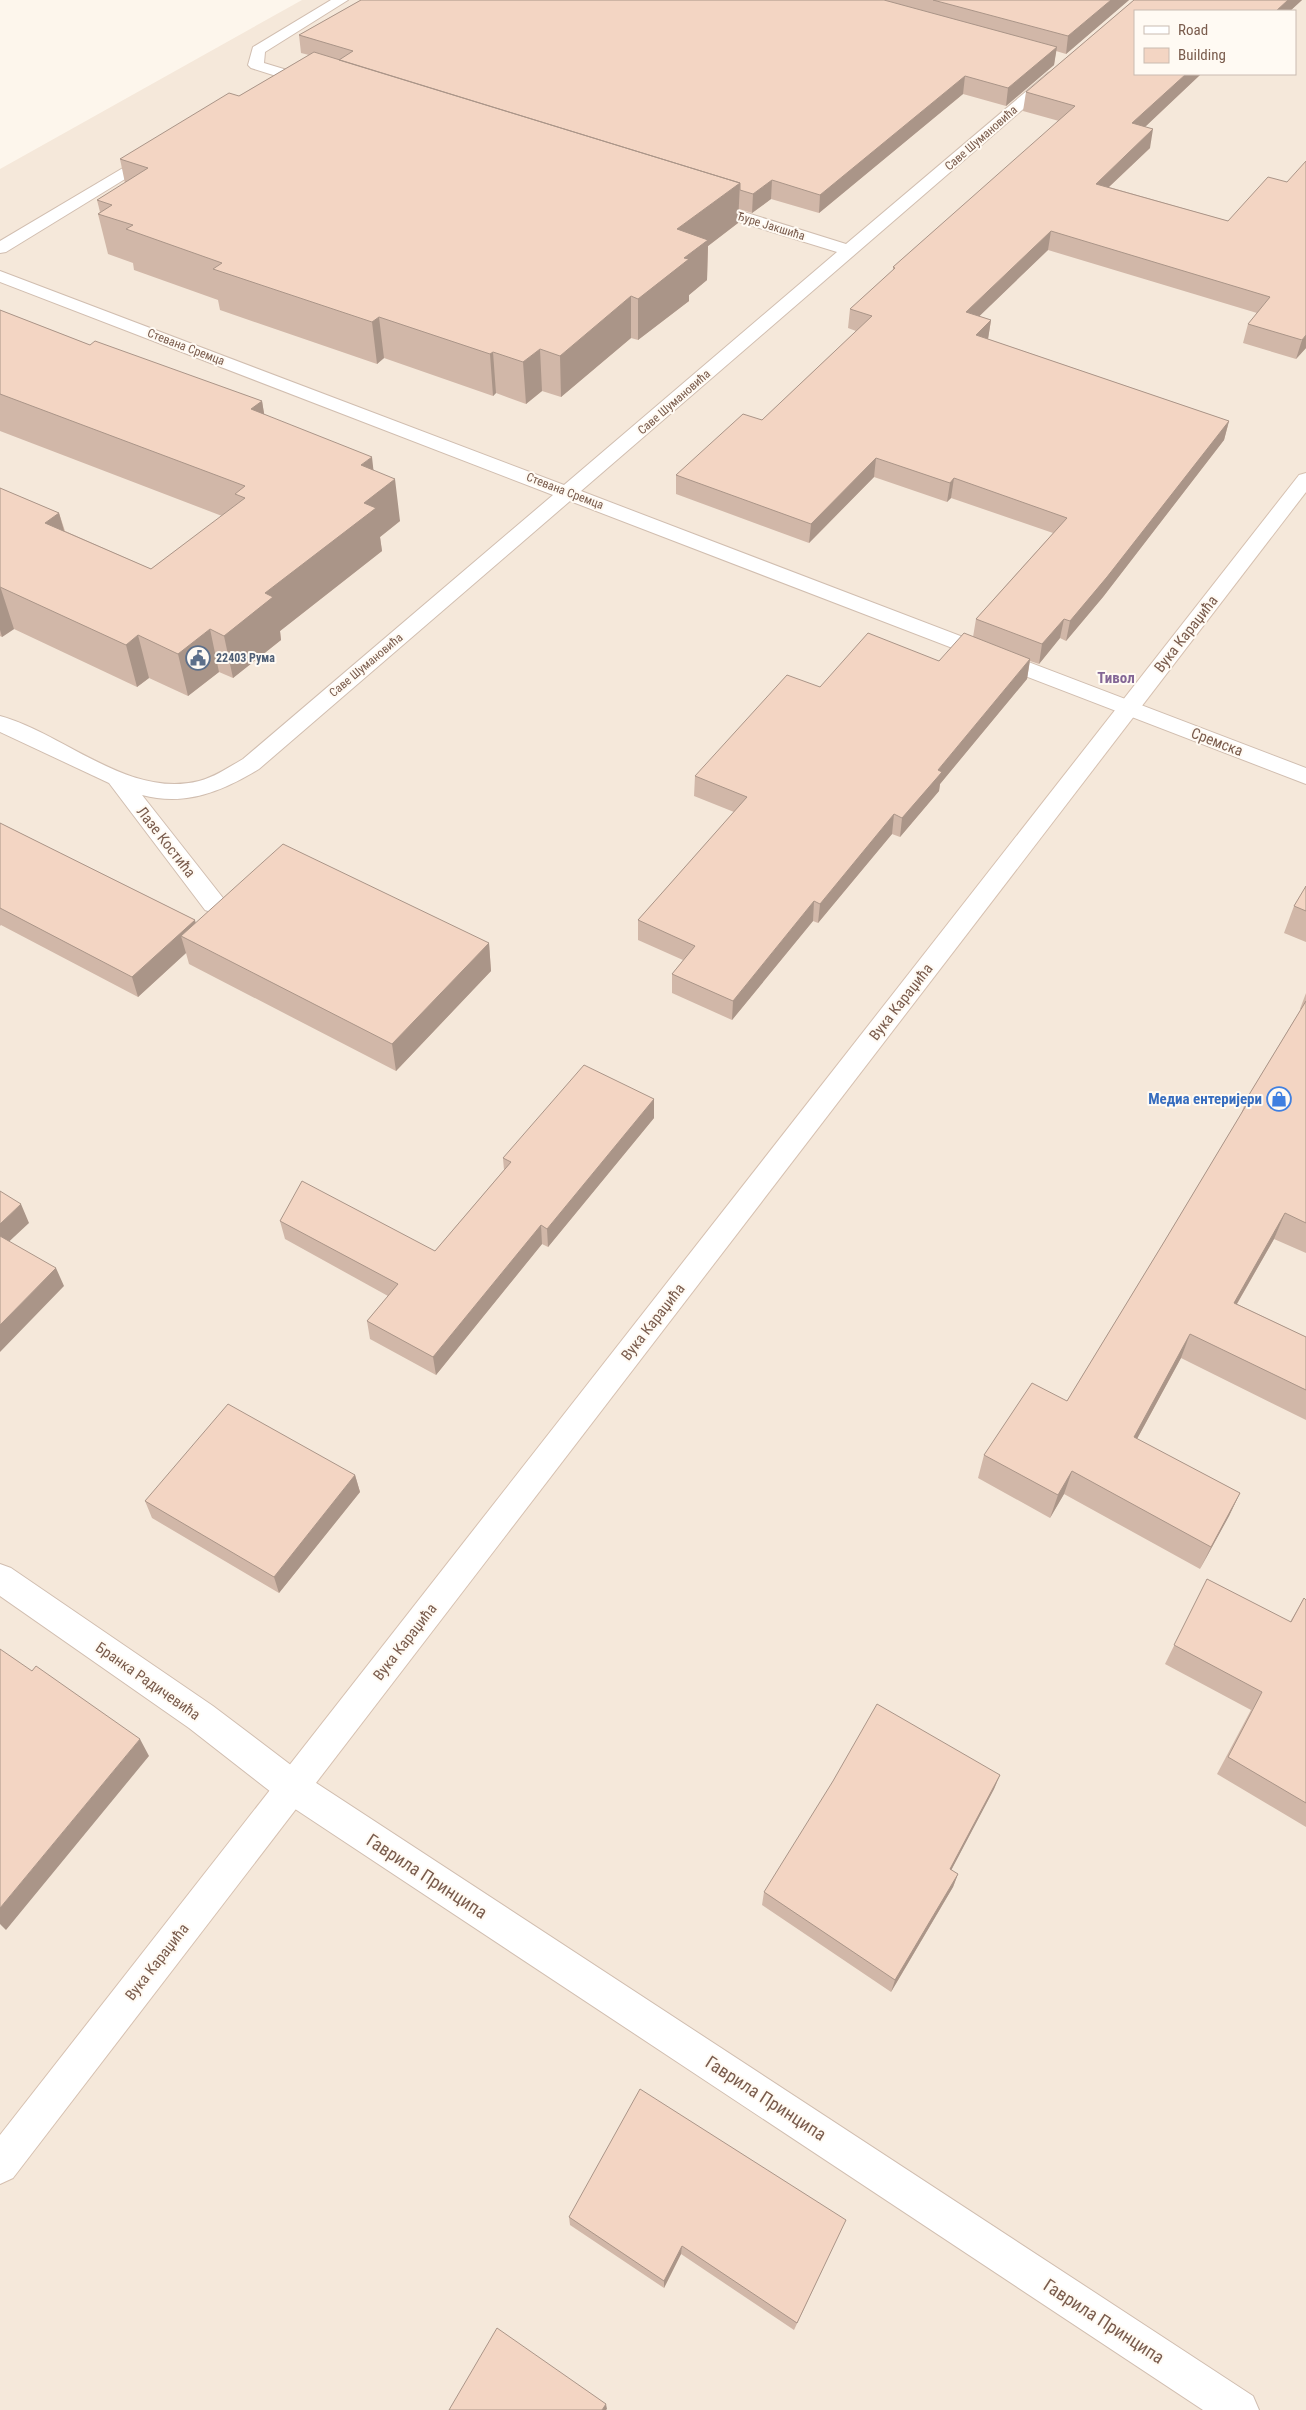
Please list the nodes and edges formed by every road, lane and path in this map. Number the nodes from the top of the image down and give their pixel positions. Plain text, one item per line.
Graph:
1 (342, 0) edge
2 (1062, 68) edge
3 (331, 88) edge
4 (166, 147) edge
5 (689, 201) edge
6 (0, 248) edge
7 (850, 251) junction
8 (0, 276) edge
9 (1306, 479) edge
10 (568, 493) junction
11 (1129, 708) junction
12 (0, 723) edge
13 (1306, 776) edge
14 (118, 780) junction
15 (197, 790) joint
16 (214, 904) edge
17 (0, 1578) edge
18 (292, 1787) junction
19 (0, 2164) edge
20 (1239, 2410) edge

1 - 3 street
2 - 7 street, Саве Шумановића
4 - 6 street
5 - 7 street, Ђуре Јакшића
7 - 10 street, Саве Шумановића
8 - 10 street, Стевана Сремца
9 - 11 street, Вука Караџића
10 - 11 street, Стевана Сремца
10 - 15 street, Саве Шумановића
11 - 13 street, Сремска
11 - 18 street, Вука Караџића
12 - 14 street, Лазе Костића
14 - 15 street, Лазе Костића
14 - 16 street, Лазе Костића
17 - 18 street, Бранка Радичевића
18 - 19 street, Вука Караџића
18 - 20 street, Гаврила Принципа

